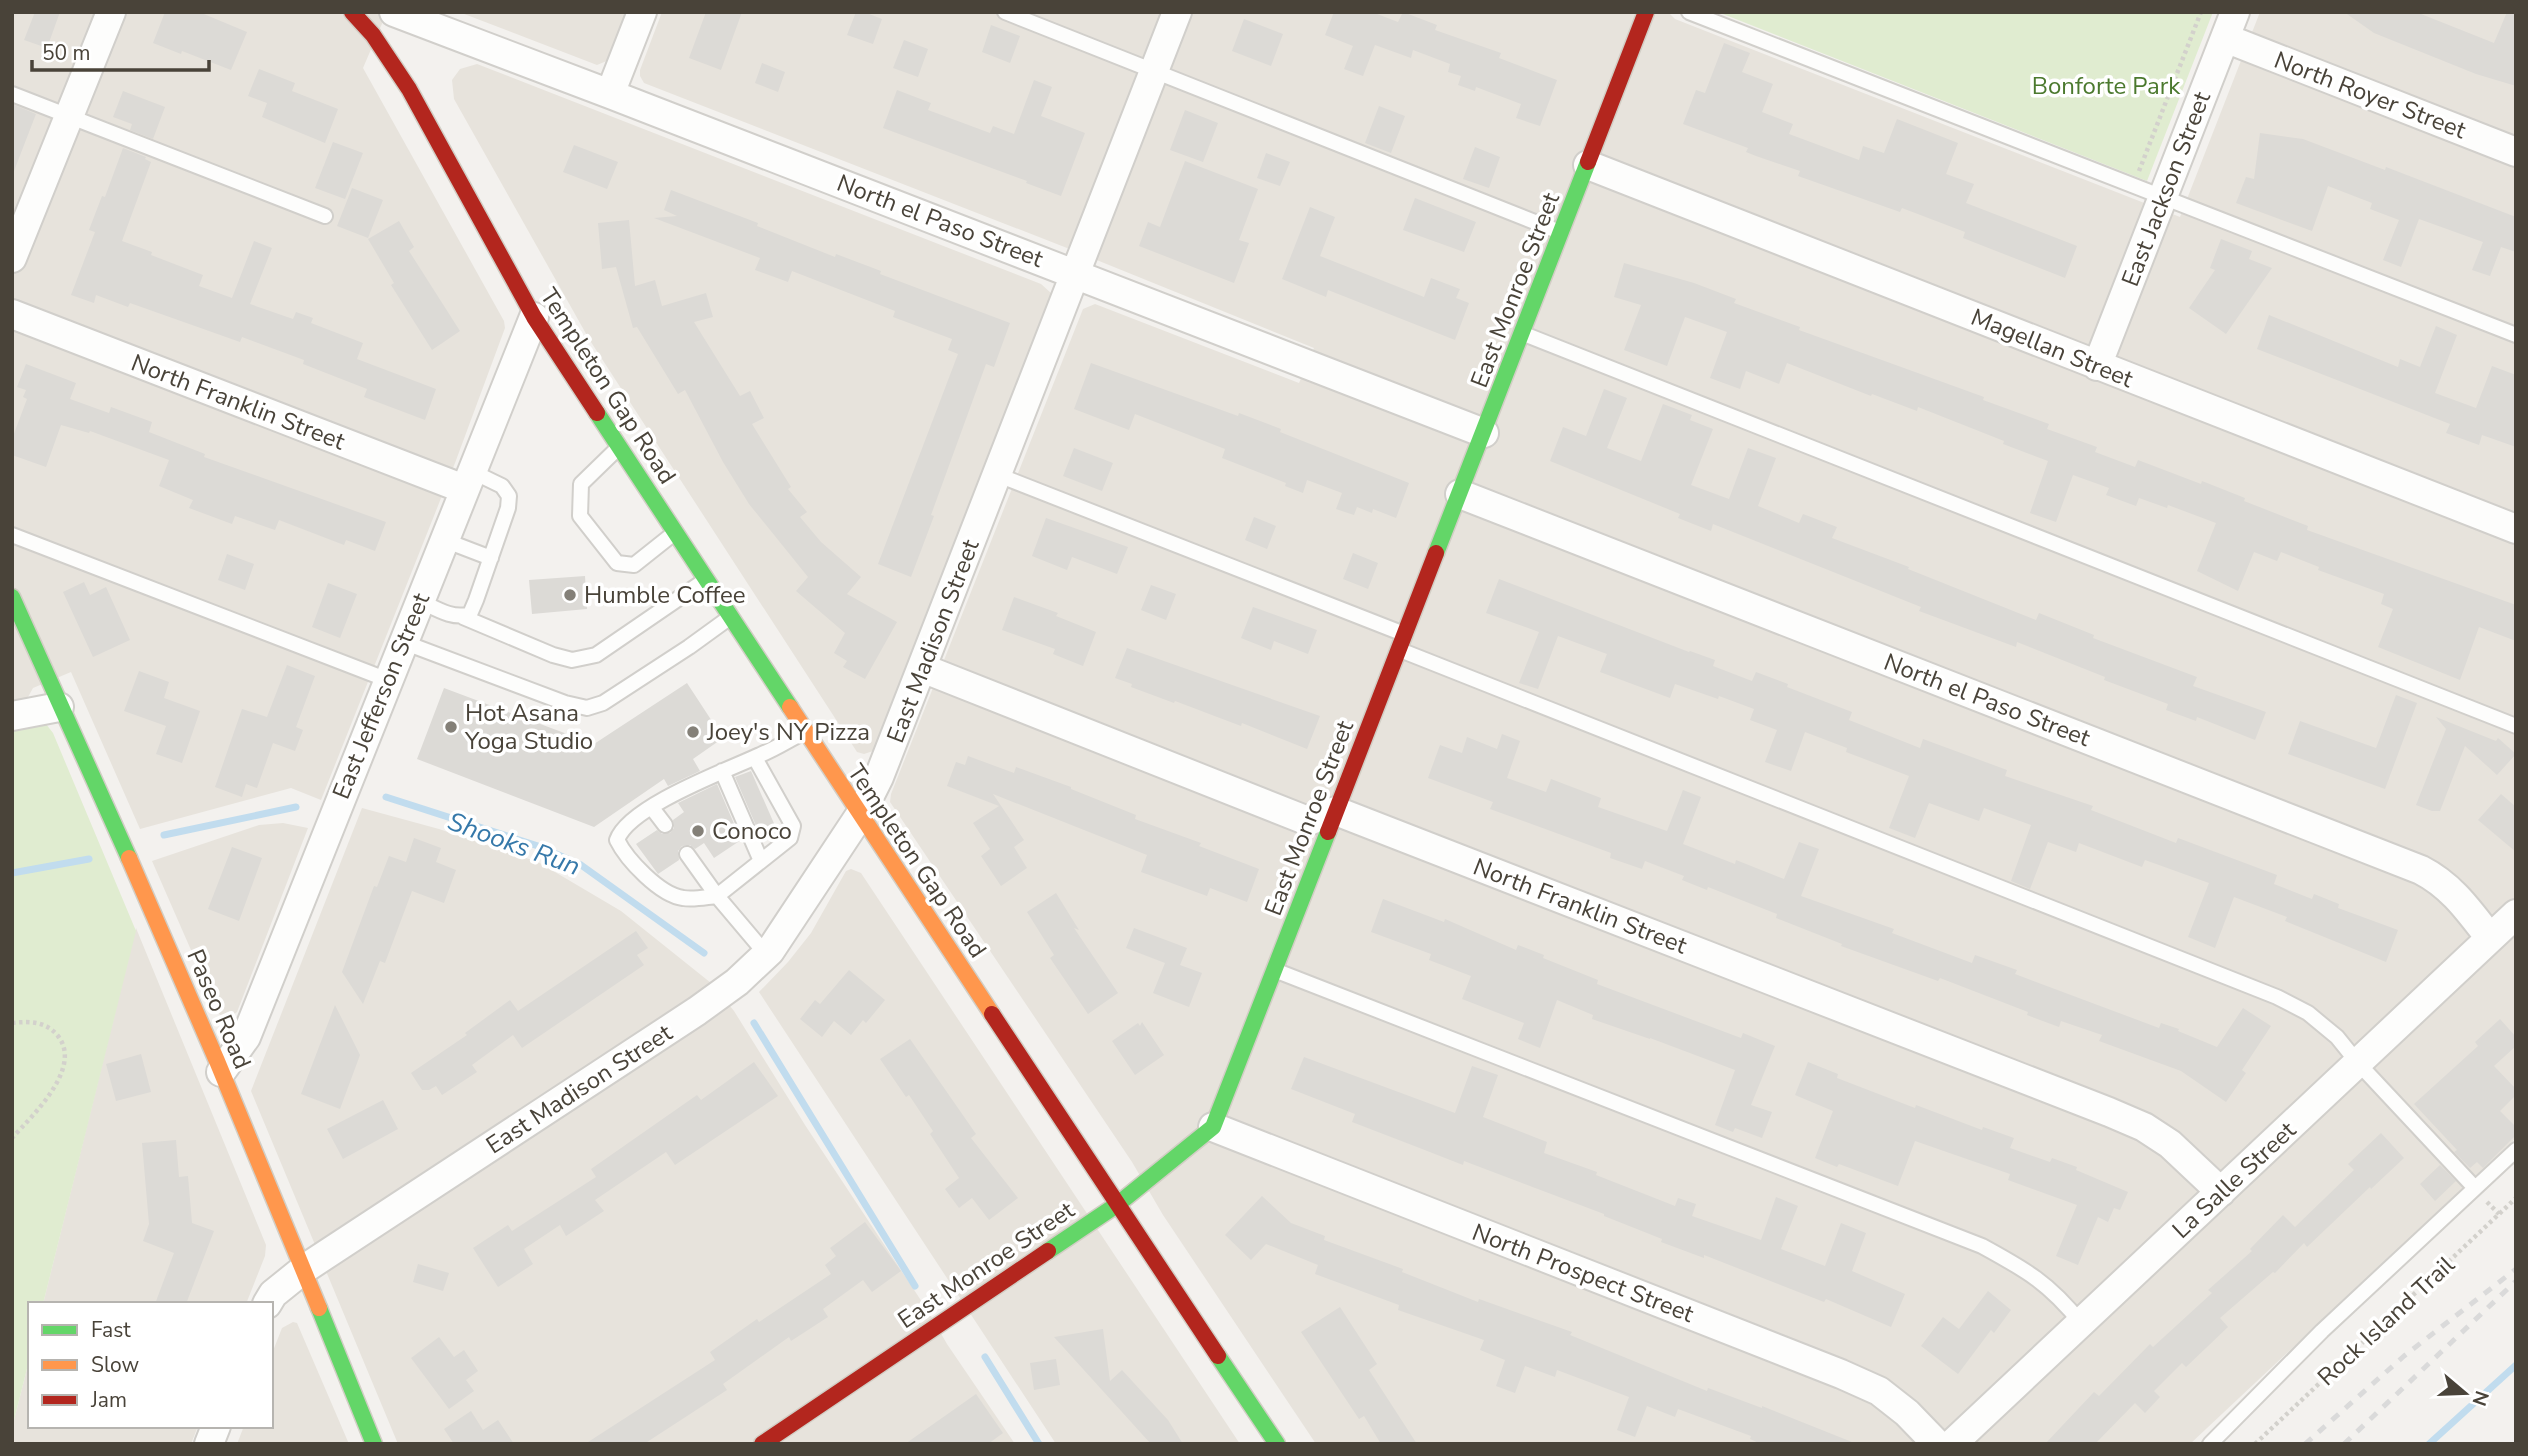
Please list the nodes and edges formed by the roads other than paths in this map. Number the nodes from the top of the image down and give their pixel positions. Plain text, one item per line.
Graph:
1 (111, 12) edge
2 (352, 12) edge
3 (394, 12) edge
4 (642, 12) edge
5 (1005, 12) edge
6 (1177, 12) edge
7 (1689, 12) edge
8 (1638, 15) edge
9 (2230, 25) edge
10 (1153, 70) junction
11 (12, 94) edge
12 (610, 94) junction
13 (69, 117) junction
14 (2516, 152) edge
15 (1588, 165) junction
16 (2164, 197) junction
17 (325, 216) dead end
18 (1562, 233) junction
19 (12, 258) edge
20 (1076, 274) junction
21 (12, 314) edge
22 (534, 317) junction
23 (1523, 333) junction
24 (2516, 335) edge
25 (2097, 366) junction
26 (1484, 433) junction
27 (619, 447) junction
28 (998, 475) junction
29 (467, 480) junction
30 (1460, 494) junction
31 (2516, 529) edge
32 (675, 532) junction
33 (12, 535) edge
34 (444, 540) junction
35 (491, 558) junction
36 (706, 580) junction
37 (12, 597) edge
38 (420, 601) junction
39 (463, 617) junction
40 (730, 617) junction
41 (403, 642) junction
42 (1402, 642) junction
43 (922, 668) junction
44 (387, 680) junction
45 (59, 707) junction
46 (12, 716) edge
47 (2516, 726) edge
48 (805, 732) junction
49 (755, 758) junction
50 (722, 771) junction
51 (652, 808) junction
52 (1336, 811) junction
53 (860, 815) junction
54 (665, 825) dead end
55 (687, 854) dead end
56 (761, 861) junction
57 (717, 895) junction
58 (2516, 914) edge
59 (2490, 939) junction
60 (766, 954) junction
61 (1274, 970) junction
62 (2358, 1063) junction
63 (221, 1072) junction
64 (1213, 1127) junction
65 (2516, 1150) edge
66 (2475, 1188) junction
67 (2221, 1192) junction
68 (1118, 1204) junction
69 (304, 1269) junction
70 (268, 1302) edge
71 (2081, 1323) junction
72 (374, 1444) edge
73 (762, 1444) edge
74 (1277, 1444) edge
75 (1937, 1444) edge
76 (1952, 1444) edge
77 (2210, 1444) edge

1 - 13 street
2 - 22 street, Templeton Gap Road
3 - 12 street, North el Paso Street
4 - 12 street
5 - 10 lane
6 - 10 street, East Madison Street
7 - 16 lane
8 - 15 street, East Monroe Street
9 - 14 street, North Royer Street
9 - 16 street, East Jackson Street
10 - 18 lane
10 - 20 street, East Madison Street
11 - 13 lane
12 - 20 street, North el Paso Street
13 - 17 lane
13 - 19 street
15 - 18 street, East Monroe Street
15 - 25 street, Magellan Street
16 - 24 lane
16 - 25 street, East Jackson Street
18 - 23 street, East Monroe Street
20 - 26 street, North el Paso Street
20 - 28 street, East Madison Street
21 - 29 street, North Franklin Street
22 - 27 street, Templeton Gap Road
22 - 29 street, East Jefferson Street
23 - 26 street, East Monroe Street
23 - 47 lane
25 - 31 street, Magellan Street
26 - 30 street, East Monroe Street
27 - 32 street, Templeton Gap Road
27 - 32 lane
28 - 42 lane
28 - 43 street, East Madison Street
29 - 34 street, East Jefferson Street
29 - 35 lane
30 - 42 street, East Monroe Street
30 - 59 street, North el Paso Street
32 - 36 street, Templeton Gap Road
33 - 44 lane
34 - 35 lane
34 - 38 street, East Jefferson Street
35 - 39 lane
36 - 39 lane
36 - 40 street, Templeton Gap Road
37 - 45 street, Paseo Road
38 - 39 lane
38 - 41 street, East Jefferson Street
40 - 41 lane
40 - 48 street, Templeton Gap Road
41 - 44 street, East Jefferson Street
42 - 52 street, East Monroe Street
42 - 62 lane
43 - 52 street
43 - 53 street, East Madison Street
44 - 63 street, East Jefferson Street
45 - 46 street
45 - 63 street, Paseo Road
48 - 49 lane
48 - 53 street, Templeton Gap Road
49 - 50 lane
49 - 56 lane
50 - 51 lane
50 - 56 lane
51 - 54 lane
51 - 57 lane
52 - 61 street, East Monroe Street
52 - 67 street, North Franklin Street
53 - 60 street, East Madison Street
53 - 68 street, Templeton Gap Road
55 - 57 lane
56 - 57 lane
57 - 60 lane
58 - 59 street, La Salle Street
59 - 62 street, La Salle Street
60 - 69 street, East Madison Street
61 - 64 street, East Monroe Street
61 - 71 lane
62 - 66 lane
62 - 67 street, La Salle Street
63 - 69 street, Paseo Road
64 - 68 street, East Monroe Street
64 - 75 street, North Prospect Street
65 - 66 lane
66 - 77 lane
67 - 71 street, La Salle Street
68 - 73 street, East Monroe Street
68 - 74 street, Templeton Gap Road
69 - 70 street, East Madison Street
69 - 72 street, Paseo Road
71 - 76 street, La Salle Street

